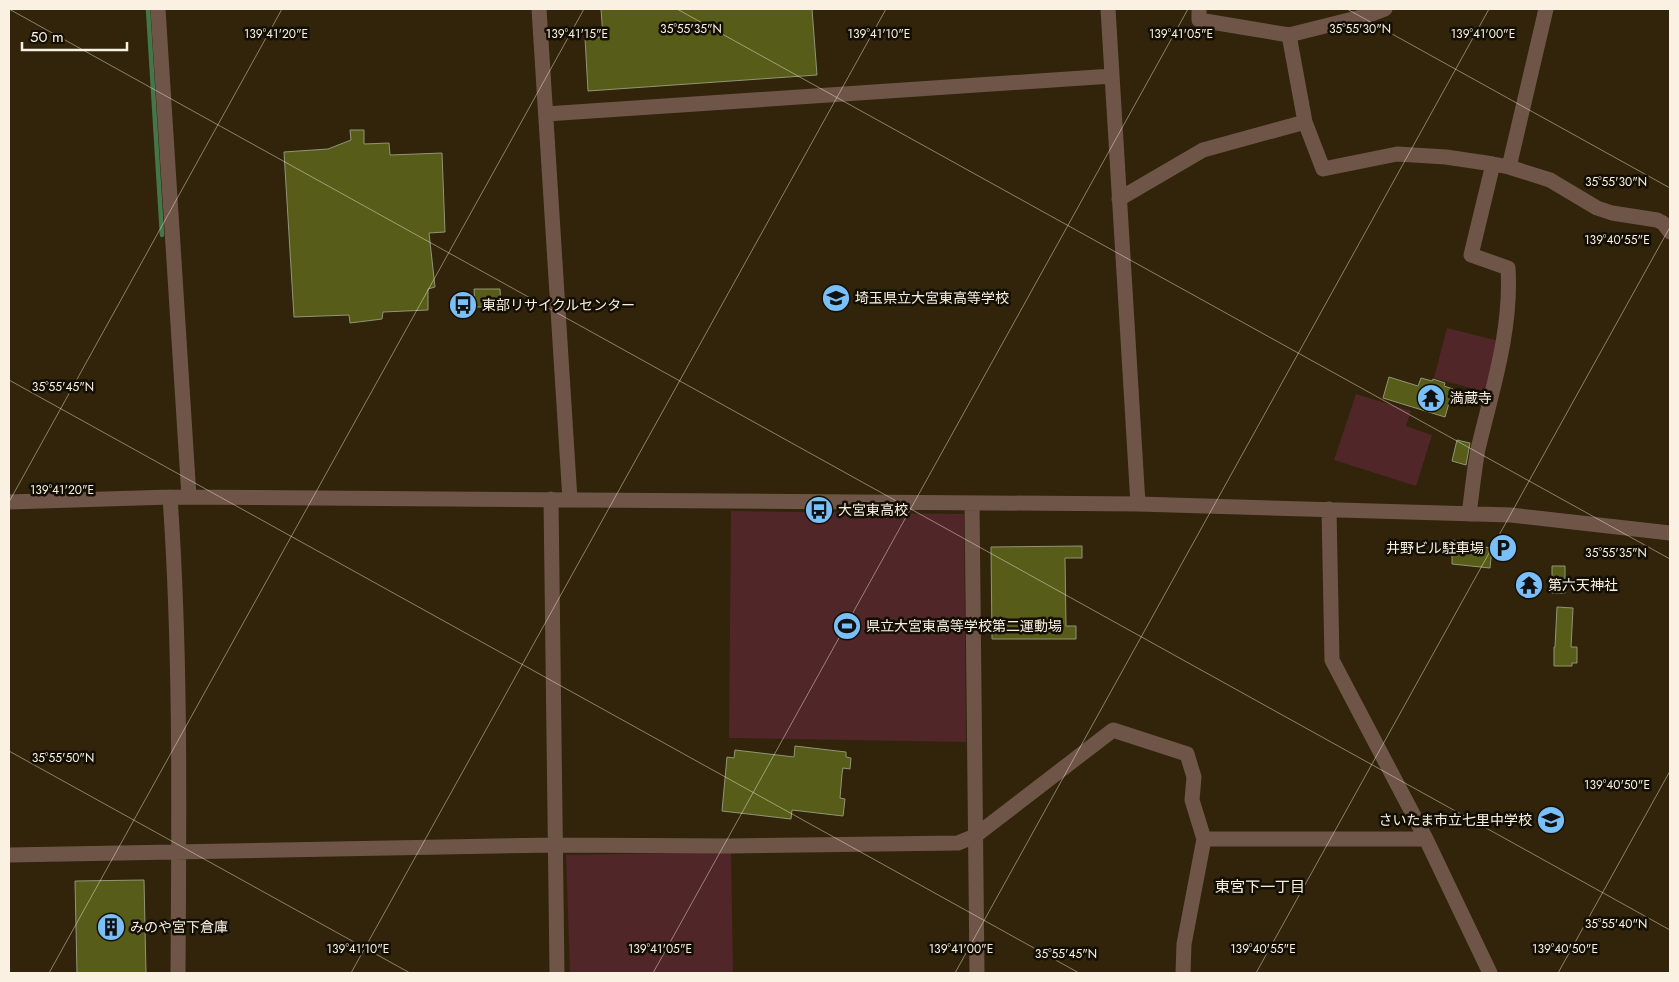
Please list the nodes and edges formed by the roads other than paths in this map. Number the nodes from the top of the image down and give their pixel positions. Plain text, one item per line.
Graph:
1 (158, 9) edge
2 (539, 9) edge
3 (1108, 9) edge
4 (1199, 9) edge
5 (1384, 9) edge
6 (1546, 9) edge
7 (1368, 12) edge
8 (1289, 35) junction
9 (1112, 76) junction
10 (546, 114) junction
11 (1305, 122) junction
12 (1493, 164) junction
13 (1509, 167) junction
14 (1120, 199) junction
15 (1670, 232) edge
16 (170, 496) junction
17 (189, 497) junction
18 (551, 499) junction
19 (570, 500) junction
20 (9, 502) edge
21 (972, 502) junction
22 (1138, 504) junction
23 (1329, 509) junction
24 (1469, 514) junction
25 (1670, 533) edge
26 (975, 836) junction
27 (1204, 839) junction
28 (1426, 839) junction
29 (555, 845) junction
30 (179, 852) junction
31 (9, 855) edge
32 (178, 973) edge
33 (557, 973) edge
34 (977, 973) edge
35 (1183, 973) edge
36 (1490, 973) edge

1 - 17 street
2 - 10 street
3 - 9 street
4 - 8 street
5 - 7 street
6 - 13 street
7 - 8 street
8 - 11 street
9 - 10 street
9 - 14 street
10 - 19 street
11 - 12 street
11 - 14 street
12 - 13 street
12 - 24 street
13 - 15 street
14 - 22 street
16 - 17 street
16 - 20 street
16 - 30 street
17 - 18 street
18 - 19 street
18 - 29 street
19 - 21 street
21 - 22 street
21 - 26 street
22 - 23 street
23 - 24 street
23 - 28 street
24 - 25 street
26 - 27 street
26 - 29 street
26 - 34 street
27 - 28 street
27 - 35 street
28 - 36 street
29 - 30 street
29 - 33 street
30 - 31 street
30 - 32 street

